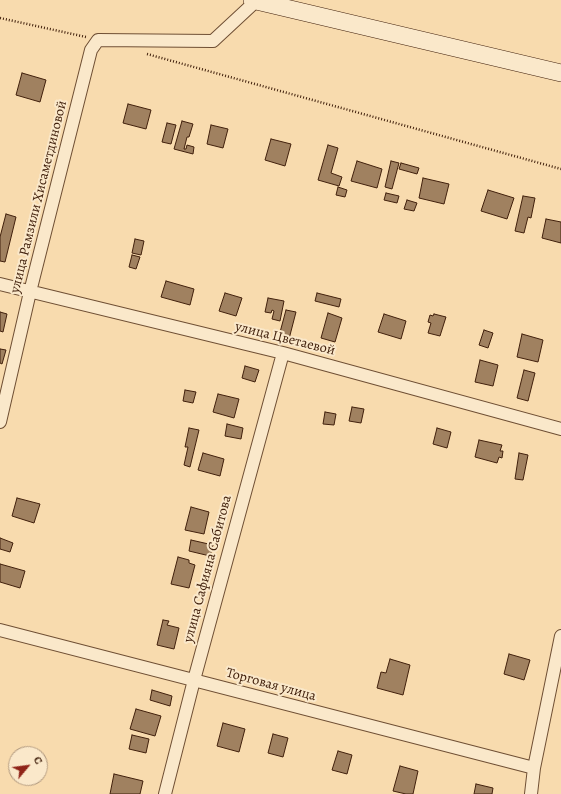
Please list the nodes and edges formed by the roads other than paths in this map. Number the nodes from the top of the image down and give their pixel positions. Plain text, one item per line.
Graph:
1 (254, 0) edge
2 (561, 73) edge
3 (0, 284) edge
4 (30, 292) junction
5 (283, 353) junction
6 (0, 422) edge
7 (561, 429) edge
8 (0, 630) edge
9 (561, 636) edge
10 (194, 680) junction
11 (534, 768) junction
12 (164, 794) edge
13 (531, 794) edge

1 - 2 street
1 - 4 street, улица Рамзили Хисаметдиновой
3 - 4 street, улица Цветаевой
4 - 5 street, улица Цветаевой
4 - 6 street, улица Рамзили Хисаметдиновой
5 - 7 street, улица Цветаевой
5 - 10 street, улица Сафияна Сабитова
8 - 10 street, Торговая улица
9 - 11 street
10 - 11 street, Торговая улица
10 - 12 street, улица Сафияна Сабитова
11 - 13 street

